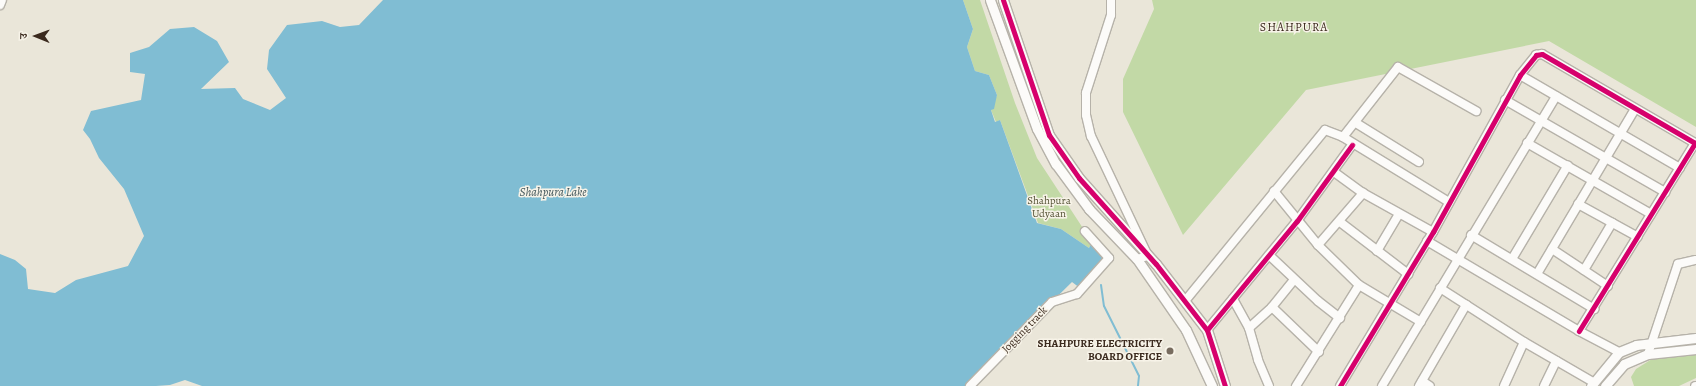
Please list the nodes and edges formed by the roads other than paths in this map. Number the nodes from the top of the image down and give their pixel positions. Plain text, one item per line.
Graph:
1 (2, 0) edge
2 (990, 0) edge
3 (1002, 0) edge
4 (1111, 0) edge
5 (0, 5) edge
6 (1520, 75) junction
7 (1556, 96) junction
8 (1505, 100) junction
9 (1635, 109) junction
10 (1476, 111) dead end
11 (1541, 121) junction
12 (1356, 123) junction
13 (1620, 135) junction
14 (1343, 137) junction
15 (1527, 143) junction
16 (1352, 145) junction
17 (1606, 156) junction
18 (1419, 162) dead end
19 (1568, 165) junction
20 (1680, 168) junction
21 (1334, 172) junction
22 (1592, 179) junction
23 (1274, 191) junction
24 (1665, 192) junction
25 (1363, 193) junction
26 (1449, 202) junction
27 (1578, 204) junction
28 (1399, 214) junction
29 (1651, 214) junction
30 (1297, 221) junction
31 (1340, 222) junction
32 (1612, 222) junction
33 (1085, 231) dead end
34 (1432, 232) junction
35 (1471, 235) junction
36 (1638, 237) junction
37 (1427, 242) junction
38 (1318, 246) junction
39 (1552, 249) junction
40 (1377, 251) junction
41 (1269, 255) junction
42 (1148, 256) junction
43 (1137, 259) junction
44 (1457, 259) junction
45 (1512, 259) junction
46 (1696, 260) edge
47 (1584, 270) junction
48 (1408, 274) junction
49 (1537, 274) junction
50 (1294, 280) junction
51 (1359, 285) junction
52 (1608, 286) junction
53 (1440, 288) junction
54 (1233, 299) junction
55 (1185, 301) junction
56 (1390, 305) junction
57 (1466, 305) junction
58 (1272, 307) junction
59 (1594, 309) junction
60 (1340, 318) junction
61 (1421, 322) junction
62 (1249, 328) junction
63 (1207, 330) junction
64 (1579, 331) junction
65 (1696, 338) edge
66 (1524, 342) junction
67 (1650, 343) junction
68 (1696, 349) edge
69 (1319, 352) junction
70 (1618, 352) junction
71 (1648, 354) junction
72 (1556, 361) junction
73 (1420, 383) edge
74 (1592, 384) edge
75 (970, 386) edge
76 (1212, 386) edge
77 (1225, 386) edge
78 (1269, 386) edge
79 (1296, 386) edge
80 (1340, 386) edge
81 (1382, 386) edge
82 (1430, 386) edge
83 (1504, 386) edge
84 (1544, 386) edge
85 (1604, 386) edge

1 - 5 street
2 - 43 street
3 - 42 street
4 - 42 street
6 - 7 street
6 - 8 street
6 - 9 street
7 - 11 street
7 - 13 street
8 - 11 street
8 - 26 street
9 - 13 street
9 - 20 street
10 - 12 street
11 - 15 street
11 - 17 street
12 - 14 street
12 - 18 street
13 - 17 street
13 - 20 street
14 - 16 street
14 - 23 street
15 - 19 street
15 - 35 street
16 - 21 street
16 - 26 street
17 - 22 street
17 - 24 street
19 - 22 street
19 - 45 street
20 - 24 street
21 - 25 street
21 - 30 street
22 - 27 street
22 - 29 street
23 - 30 street
23 - 55 street
24 - 29 street
25 - 28 street
25 - 31 street
26 - 34 street
27 - 32 street
27 - 39 street
28 - 34 street
28 - 40 street
29 - 36 street
30 - 38 street
30 - 41 street
31 - 38 street
31 - 40 street
32 - 36 street
32 - 47 street
33 - 75 street, Jogging track
34 - 37 street
35 - 44 street
35 - 45 street
36 - 52 street
37 - 44 street
37 - 48 street
38 - 51 street
39 - 47 street
39 - 49 street
40 - 48 street
41 - 50 street
41 - 54 street
42 - 43 street
42 - 55 street
43 - 76 street
44 - 53 street
44 - 64 street
45 - 49 street
46 - 67 street
47 - 52 street
48 - 56 street
49 - 59 street
50 - 58 street
50 - 60 street
51 - 56 street
51 - 60 street
52 - 59 street
53 - 57 street
53 - 61 street
54 - 62 street
54 - 63 street
55 - 63 street
56 - 61 street
56 - 80 street
57 - 66 street
57 - 73 street
58 - 62 street
58 - 69 street
59 - 64 street
60 - 69 street
61 - 81 street
62 - 78 street
63 - 77 street
64 - 70 street
65 - 67 street
66 - 72 street
66 - 83 street
67 - 70 street
67 - 71 street
68 - 71 street
69 - 79 street
70 - 74 street
71 - 85 street
72 - 74 street
72 - 84 street
73 - 82 street

